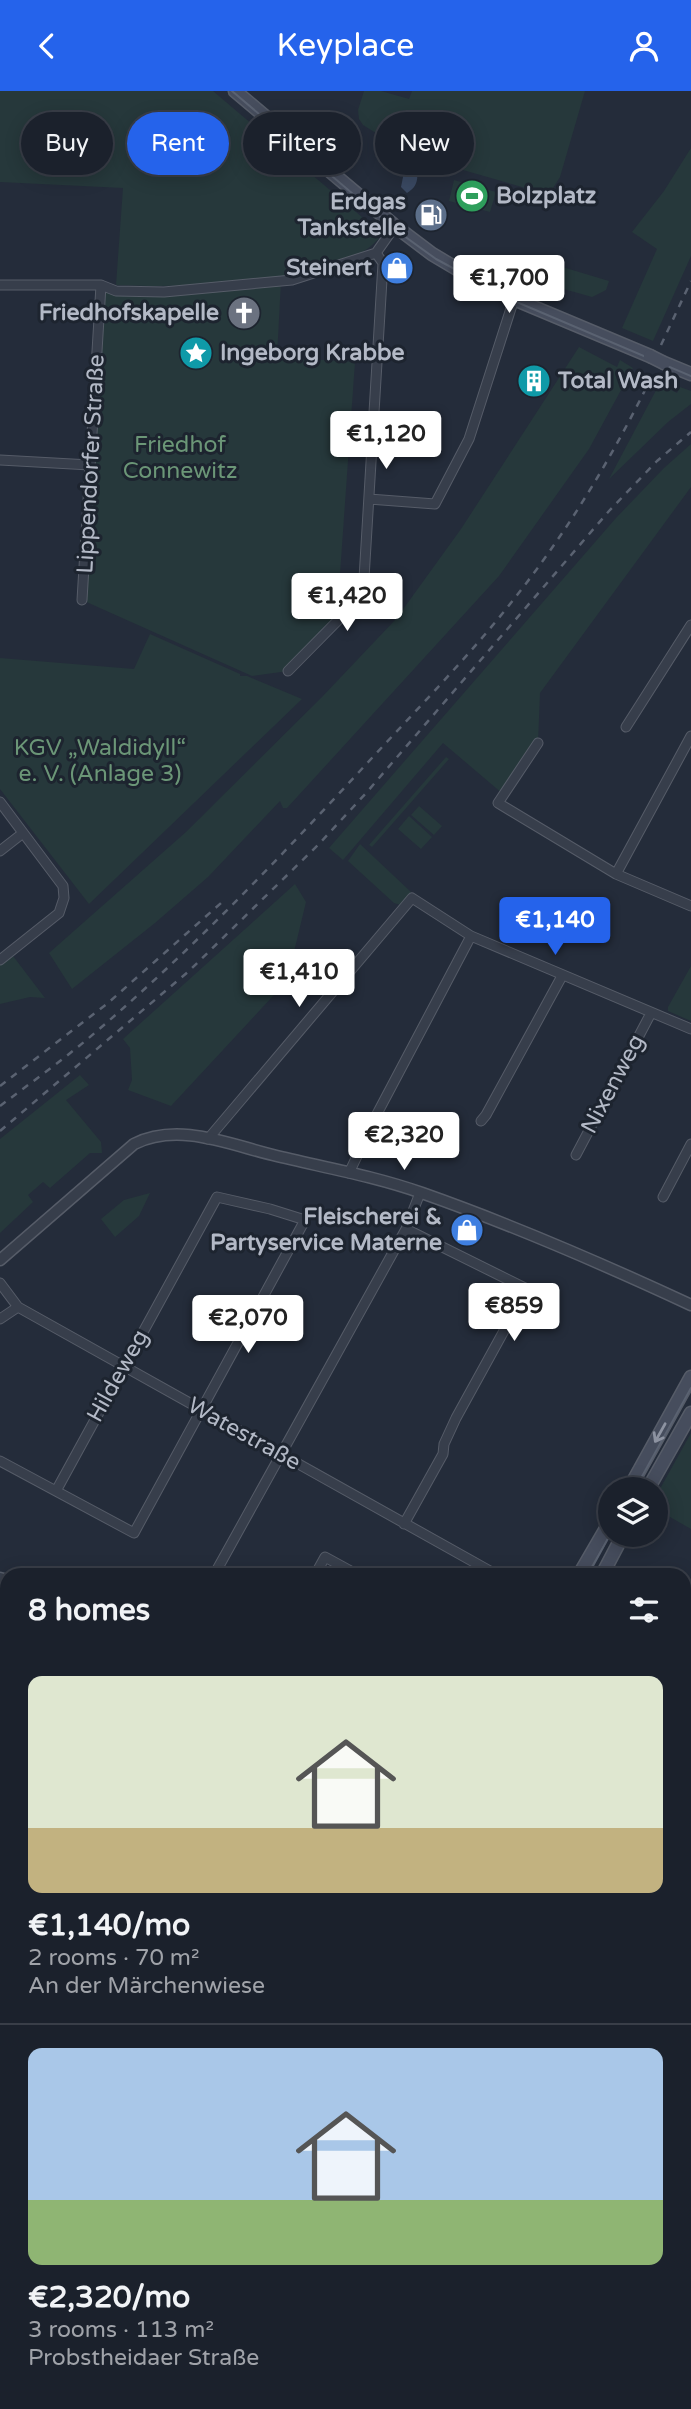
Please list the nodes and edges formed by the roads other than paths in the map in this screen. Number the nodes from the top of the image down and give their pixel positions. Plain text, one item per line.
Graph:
1 (235, 91) edge
2 (395, 226) junction
3 (376, 253) junction
4 (0, 285) edge
5 (101, 285) junction
6 (514, 299) junction
7 (691, 374) edge
8 (0, 460) edge
9 (90, 465) junction
10 (369, 499) junction
11 (82, 600) dead end
12 (691, 625) edge
13 (288, 671) dead end
14 (626, 727) dead end
15 (691, 736) edge
16 (538, 743) dead end
17 (0, 802) edge
18 (23, 833) junction
19 (0, 851) edge
20 (616, 874) junction
21 (691, 906) edge
22 (471, 936) junction
23 (0, 960) edge
24 (562, 976) junction
25 (651, 1013) junction
26 (691, 1030) edge
27 (481, 1121) dead end
28 (208, 1139) junction
29 (691, 1144) edge
30 (576, 1155) dead end
31 (349, 1173) junction
32 (420, 1193) junction
33 (663, 1197) dead end
34 (406, 1229) junction
35 (0, 1260) edge
36 (0, 1283) edge
37 (691, 1305) edge
38 (18, 1307) junction
39 (0, 1319) edge
40 (123, 1367) junction
41 (691, 1377) edge
42 (201, 1410) junction
43 (691, 1413) edge
44 (280, 1454) junction
45 (0, 1461) edge
46 (636, 1477) edge
47 (655, 1477) edge
48 (56, 1491) junction
49 (404, 1524) junction
50 (598, 1542) edge
51 (617, 1547) edge
52 (218, 1568) edge
53 (319, 1568) edge
54 (345, 1568) edge
55 (484, 1568) edge
56 (583, 1568) edge
57 (606, 1568) edge

1 - 2 main road
2 - 3 street
2 - 6 main road
3 - 5 street
3 - 10 street
4 - 5 street
5 - 9 street, Lippendorfer Straße
6 - 7 main road, bridge
6 - 10 street
8 - 9 street
9 - 11 street, Lippendorfer Straße
10 - 13 street
12 - 14 street
15 - 20 street
16 - 20 street
17 - 18 street
18 - 19 street
18 - 23 street
20 - 21 street
22 - 24 street
22 - 28 street
22 - 31 street
24 - 25 street
24 - 27 street
25 - 26 street
25 - 30 street, Nixenweg
28 - 31 street
28 - 35 street
29 - 33 street
31 - 32 street
32 - 34 street
32 - 37 street
34 - 44 street
34 - 49 street
36 - 38 street, Watestraße
38 - 39 street
38 - 40 street, Watestraße
40 - 42 street, Watestraße
40 - 42 street, Hildeweg
40 - 48 street, Hildeweg
41 -> 46 main road
42 - 44 street, Watestraße
42 - 48 street
43 - 47 main road
44 - 49 street, Watestraße
44 - 52 street
45 - 48 street
49 - 55 street, Watestraße
50 - 56 main road
51 - 57 main road
53 - 54 street

